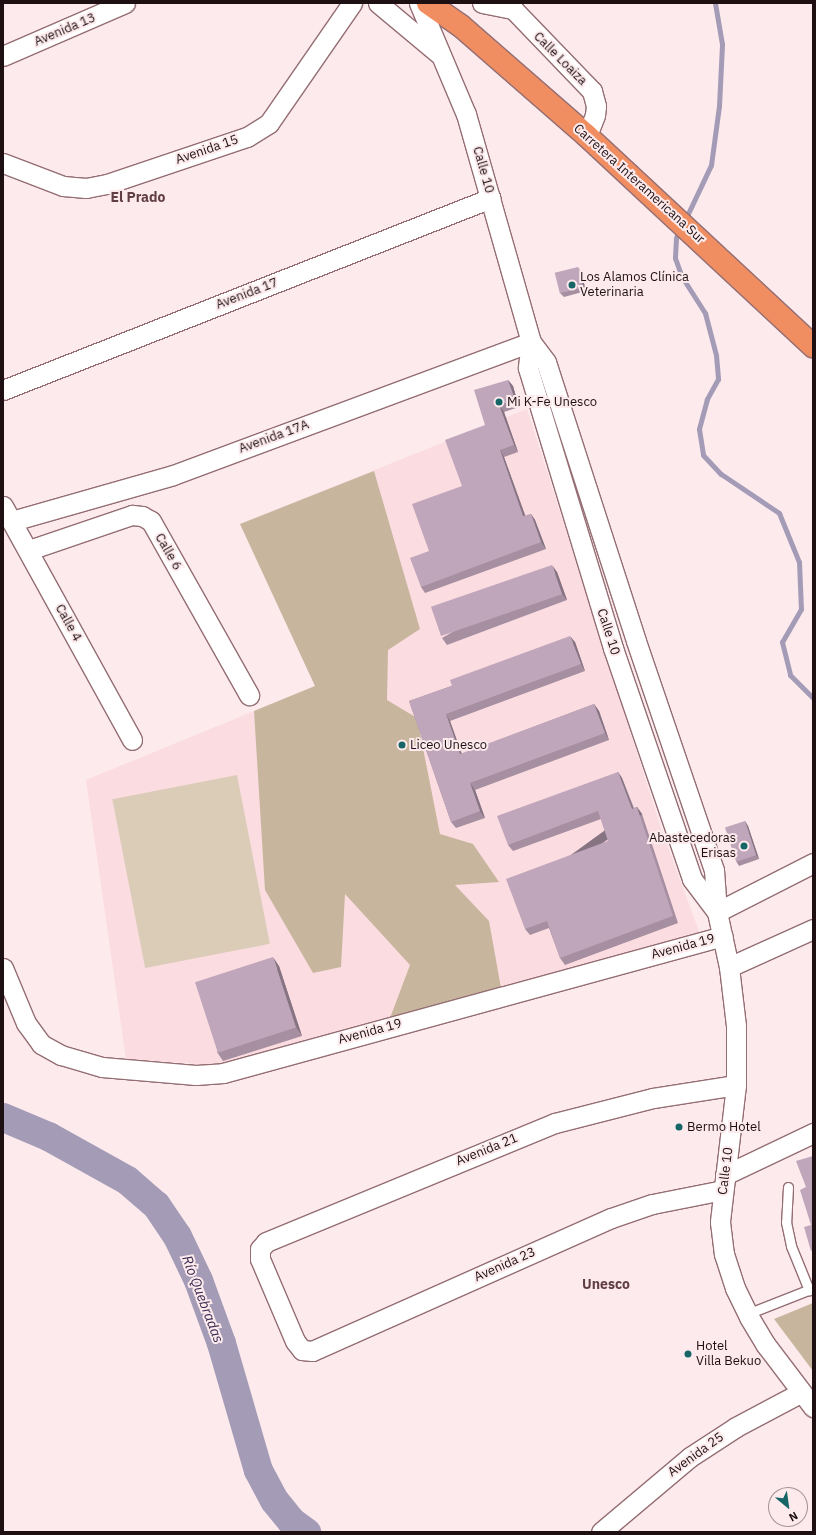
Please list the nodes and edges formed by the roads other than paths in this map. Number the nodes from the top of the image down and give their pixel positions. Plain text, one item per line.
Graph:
1 (125, 3) edge
2 (352, 3) edge
3 (378, 3) edge
4 (419, 3) edge
5 (428, 3) edge
6 (440, 3) edge
7 (482, 3) edge
8 (519, 6) edge
9 (461, 26) junction
10 (439, 54) junction
11 (3, 56) edge
12 (587, 136) junction
13 (3, 163) edge
14 (491, 198) junction
15 (531, 342) junction
16 (813, 346) edge
17 (3, 390) edge
18 (8, 513) edge
19 (28, 550) junction
20 (249, 695) dead end
21 (132, 740) dead end
22 (813, 863) edge
23 (717, 912) junction
24 (813, 929) edge
25 (723, 936) junction
26 (729, 967) junction
27 (3, 968) edge
28 (736, 1085) junction
29 (813, 1133) edge
30 (724, 1183) junction
31 (788, 1187) dead end
32 (811, 1289) edge
33 (747, 1314) junction
34 (295, 1341) joint
35 (800, 1393) junction
36 (813, 1407) edge
37 (601, 1532) edge

1 - 11 street, Avenida 13
2 - 13 street, Avenida 15
3 - 10 street
4 - 10 street, Calle 10
5 - 9 highway, Carretera Interamericana Sur
6 - 9 highway, Carretera Interamericana Sur
7 - 8 street, Calle Loaiza
8 - 12 street, Calle Loaiza
9 - 12 highway, Carretera Interamericana Sur
10 - 14 street, Calle 10
12 - 16 highway, Carretera Interamericana Sur
14 - 15 street, Calle 10
14 - 17 street, Avenida 17
15 - 18 street, Avenida 17A
15 - 23 street, Calle 10
18 - 19 street, Calle 4
19 - 20 street, Calle 6
19 - 21 street, Calle 4
22 - 23 street
23 - 25 street, Calle 10
24 - 26 street
25 - 26 street, Calle 10
25 - 27 street, Avenida 19
26 - 28 street, Calle 10
28 - 30 street, Calle 10
28 - 34 street, Avenida 21
29 - 30 street, Avenida 23
30 - 33 street, Calle 10
30 - 34 street, Avenida 23
31 - 32 lane
32 - 33 lane
33 - 35 street, Calle 10
35 - 36 street, Calle 10
35 - 37 street, Avenida 25

